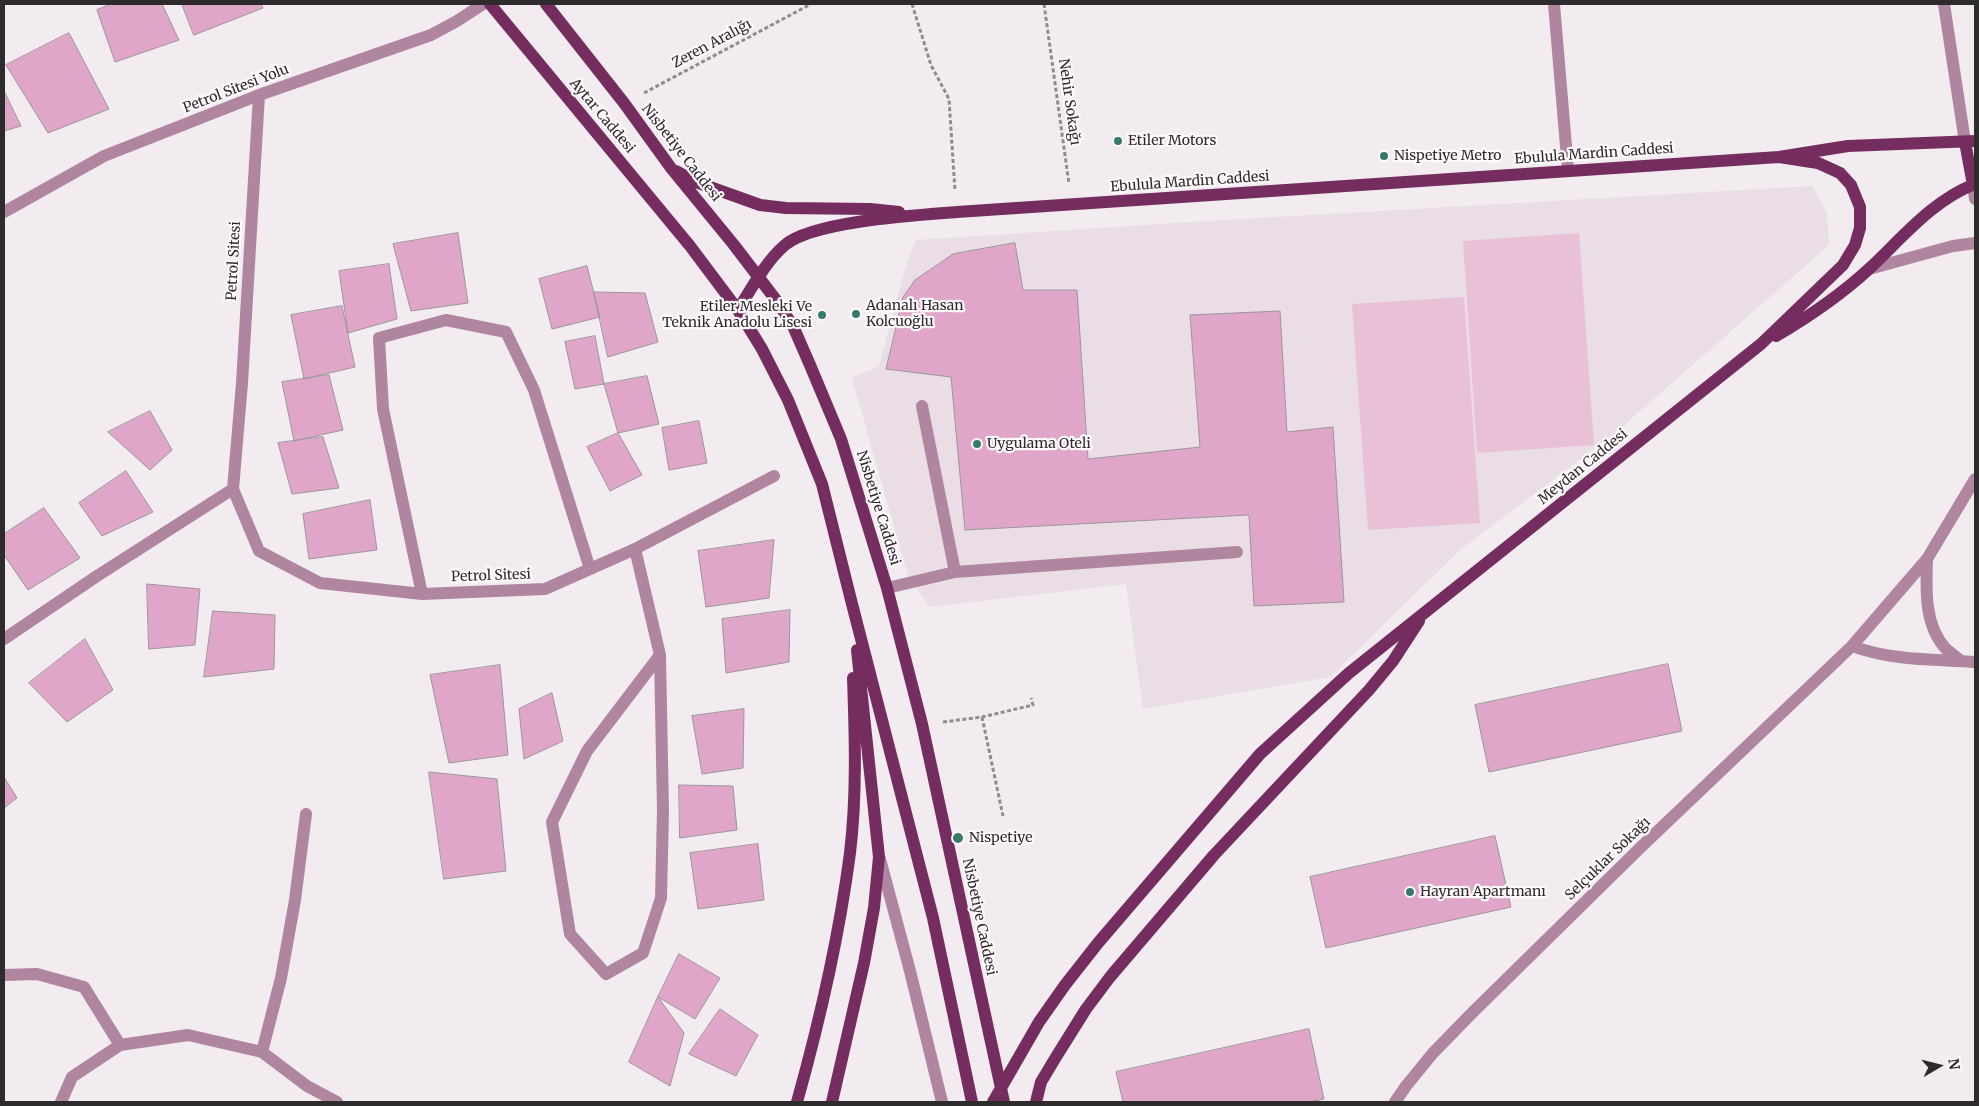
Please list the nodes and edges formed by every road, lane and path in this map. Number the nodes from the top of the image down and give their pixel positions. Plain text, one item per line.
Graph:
1 (483, 4) edge
2 (490, 4) edge
3 (546, 4) edge
4 (811, 4) edge
5 (912, 4) edge
6 (1044, 4) edge
7 (1554, 4) edge
8 (1944, 4) edge
9 (259, 95) junction
10 (624, 103) junction
11 (1970, 141) edge
12 (1779, 157) junction
13 (671, 168) junction
14 (1568, 170) junction
15 (1974, 185) edge
16 (1975, 199) edge
17 (1072, 204) junction
18 (4, 212) edge
19 (957, 212) junction
20 (916, 215) junction
21 (1975, 243) edge
22 (1869, 269) junction
23 (759, 276) junction
24 (738, 310) junction
25 (1761, 344) junction
26 (922, 406) dead end
27 (774, 476) dead end
28 (1975, 479) edge
29 (233, 489) junction
30 (635, 549) junction
31 (1237, 552) dead end
32 (1927, 560) junction
33 (590, 569) junction
34 (955, 572) junction
35 (887, 588) junction
36 (422, 594) junction
37 (851, 600) junction
38 (1424, 612) junction
39 (4, 639) edge
40 (1852, 646) junction
41 (660, 655) junction
42 (1961, 661) junction
43 (1975, 662) edge
44 (1031, 698) dead end
45 (982, 718) junction
46 (922, 724) junction
47 (306, 814) dead end
48 (1003, 816) dead end
49 (879, 857) junction
50 (4, 975) edge
51 (120, 1045) junction
52 (262, 1052) junction
53 (61, 1102) edge
54 (338, 1102) edge
55 (797, 1102) edge
56 (832, 1102) edge
57 (942, 1102) edge
58 (972, 1102) edge
59 (993, 1102) edge
60 (1004, 1102) edge
61 (1036, 1102) edge
62 (1395, 1102) edge

1 - 9 street, Petrol Sitesi Yolu
2 - 24 main road, Aytar Caddesi
3 - 10 main road, Nisbetiye Caddesi
4 - 10 path, Zeren Aralığı
5 - 19 path
6 - 17 path, Nehir Sokağı
7 - 14 street
8 - 11 street
9 - 18 street, Petrol Sitesi Yolu
9 - 29 street, Petrol Sitesi
10 - 13 main road, Nisbetiye Caddesi
11 - 12 main road, Ebulula Mardin Caddesi
11 - 15 main road
12 - 14 main road, Ebulula Mardin Caddesi
12 - 25 main road
13 - 20 main road
13 - 23 main road, Nisbetiye Caddesi
14 - 17 main road, Ebulula Mardin Caddesi
15 - 16 street
15 - 22 main road
17 - 19 main road, Ebulula Mardin Caddesi
19 - 20 main road, Ebulula Mardin Caddesi
20 - 23 main road
21 - 22 street
22 - 25 main road
23 - 24 main road
23 - 35 main road, Nisbetiye Caddesi
24 - 37 main road
25 - 38 main road, Meydan Caddesi
26 - 34 street
27 - 30 street, Petrol Sitesi
28 - 32 street, Selçuklar Sokağı
29 - 36 street, Petrol Sitesi
29 - 39 street
30 - 33 street, Petrol Sitesi
30 - 41 street
31 - 34 street
32 - 40 street, Selçuklar Sokağı
32 - 42 street
33 - 36 street, Petrol Sitesi
33 - 36 street
34 - 35 street
35 - 46 main road, Nisbetiye Caddesi
37 - 49 main road
37 - 55 main road
37 - 58 main road
38 - 59 main road, Meydan Caddesi
38 - 61 main road
40 - 42 street
40 - 62 street, Selçuklar Sokağı
41 - 41 street
42 - 43 street
44 - 45 path
45 - 46 path
45 - 48 path
46 - 60 main road, Nisbetiye Caddesi
47 - 52 street
49 - 56 main road
49 - 57 street
50 - 51 street
51 - 52 street
51 - 53 street
52 - 54 street

